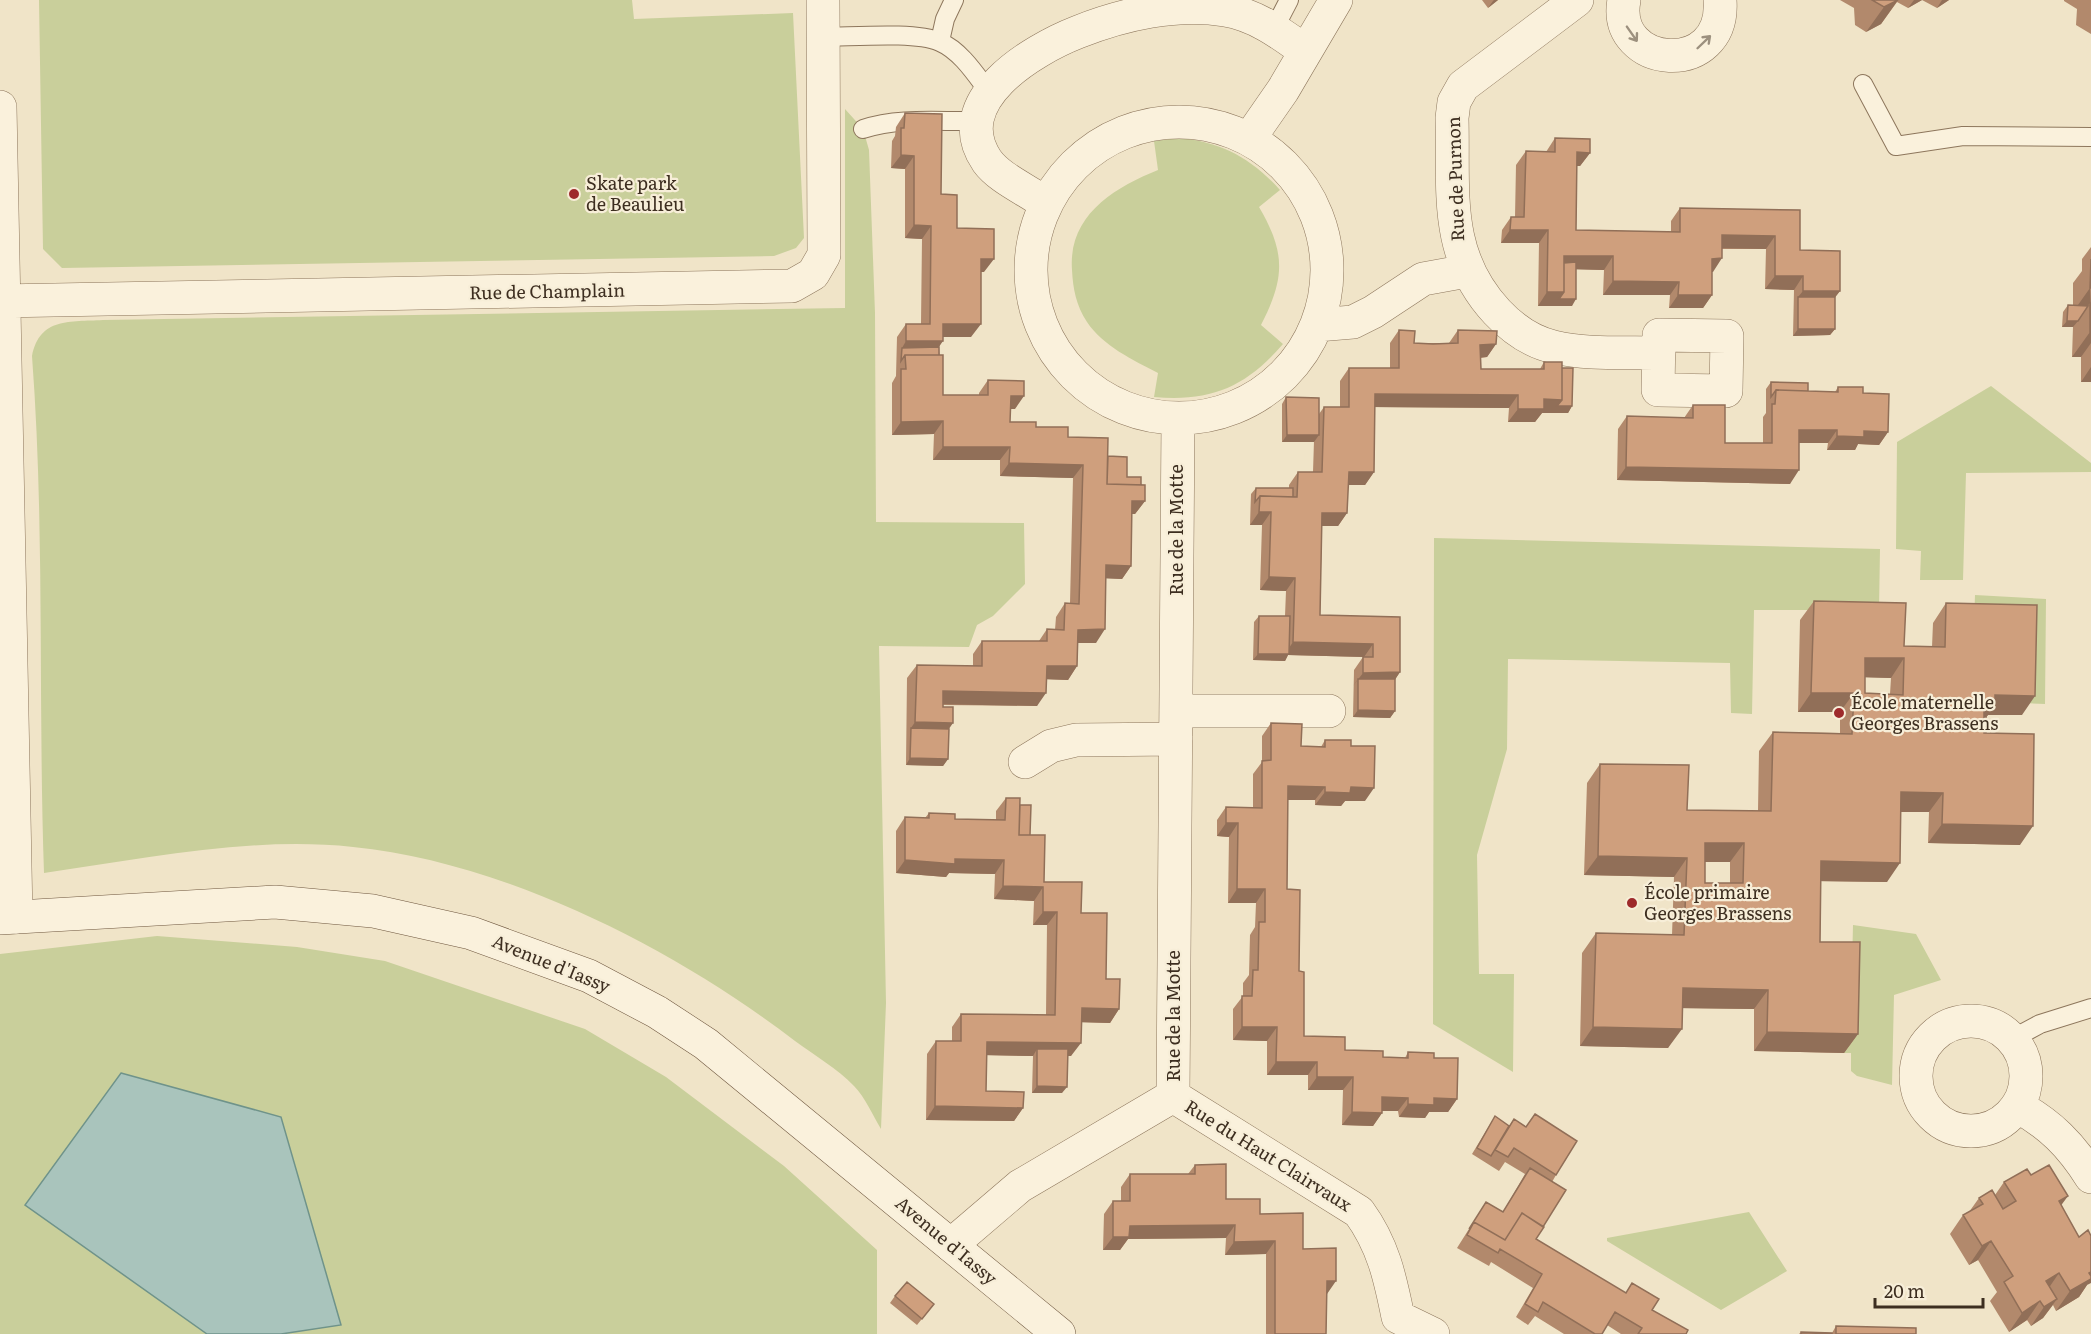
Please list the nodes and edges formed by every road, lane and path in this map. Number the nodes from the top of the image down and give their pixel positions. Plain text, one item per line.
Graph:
1 (823, 0) edge
2 (954, 0) edge
3 (1289, 0) edge
4 (1336, 0) edge
5 (1577, 0) edge
6 (1624, 0) edge
7 (1720, 0) edge
8 (1123, 9) edge
9 (1274, 29) junction
10 (823, 37) junction
11 (940, 41) junction
12 (1305, 51) junction
13 (1863, 84) dead end
14 (0, 107) edge
15 (983, 107) junction
16 (863, 129) dead end
17 (2091, 137) edge
18 (1250, 139) junction
19 (1046, 204) junction
20 (1467, 271) junction
21 (2, 301) edge
22 (1317, 325) junction
23 (1659, 353) dead end
24 (1178, 420) junction
25 (5, 600) edge
26 (1329, 711) dead end
27 (1176, 725) junction
28 (1025, 762) dead end
29 (8, 917) edge
30 (2091, 1008) edge
31 (2012, 1039) junction
32 (1173, 1096) junction
33 (2017, 1106) junction
34 (2091, 1178) edge
35 (951, 1245) junction
36 (1394, 1325) edge
37 (1059, 1334) edge
38 (1433, 1334) edge

1 - 10 street, Rue de Champlain
2 - 11 lane
3 - 9 lane
4 - 12 street
5 - 20 street, Rue de Purnon
6 -> 7 street
8 - 9 street
8 - 15 street
9 - 12 street
10 - 11 lane
10 - 21 street, Rue de Champlain
11 - 15 lane
12 - 18 street
13 - 17 lane
14 - 21 street
15 - 16 lane
15 - 19 street
18 - 19 street
18 - 22 street
19 - 24 street
20 - 22 street
20 - 23 street, Rue de Purnon
21 - 25 street
22 - 24 street
24 - 27 street, Rue de la Motte
25 - 29 street
26 - 27 street
27 - 28 street
27 - 32 street, Rue de la Motte
29 - 35 street, Avenue d'Iassy
30 - 31 lane
31 - 33 street
31 - 33 street
32 - 35 street, Rue de la Motte
32 - 36 street, Rue du Haut Clairvaux
33 - 34 street
35 - 37 street, Avenue d'Iassy
36 - 38 street, Rue du Haut Clairvaux

